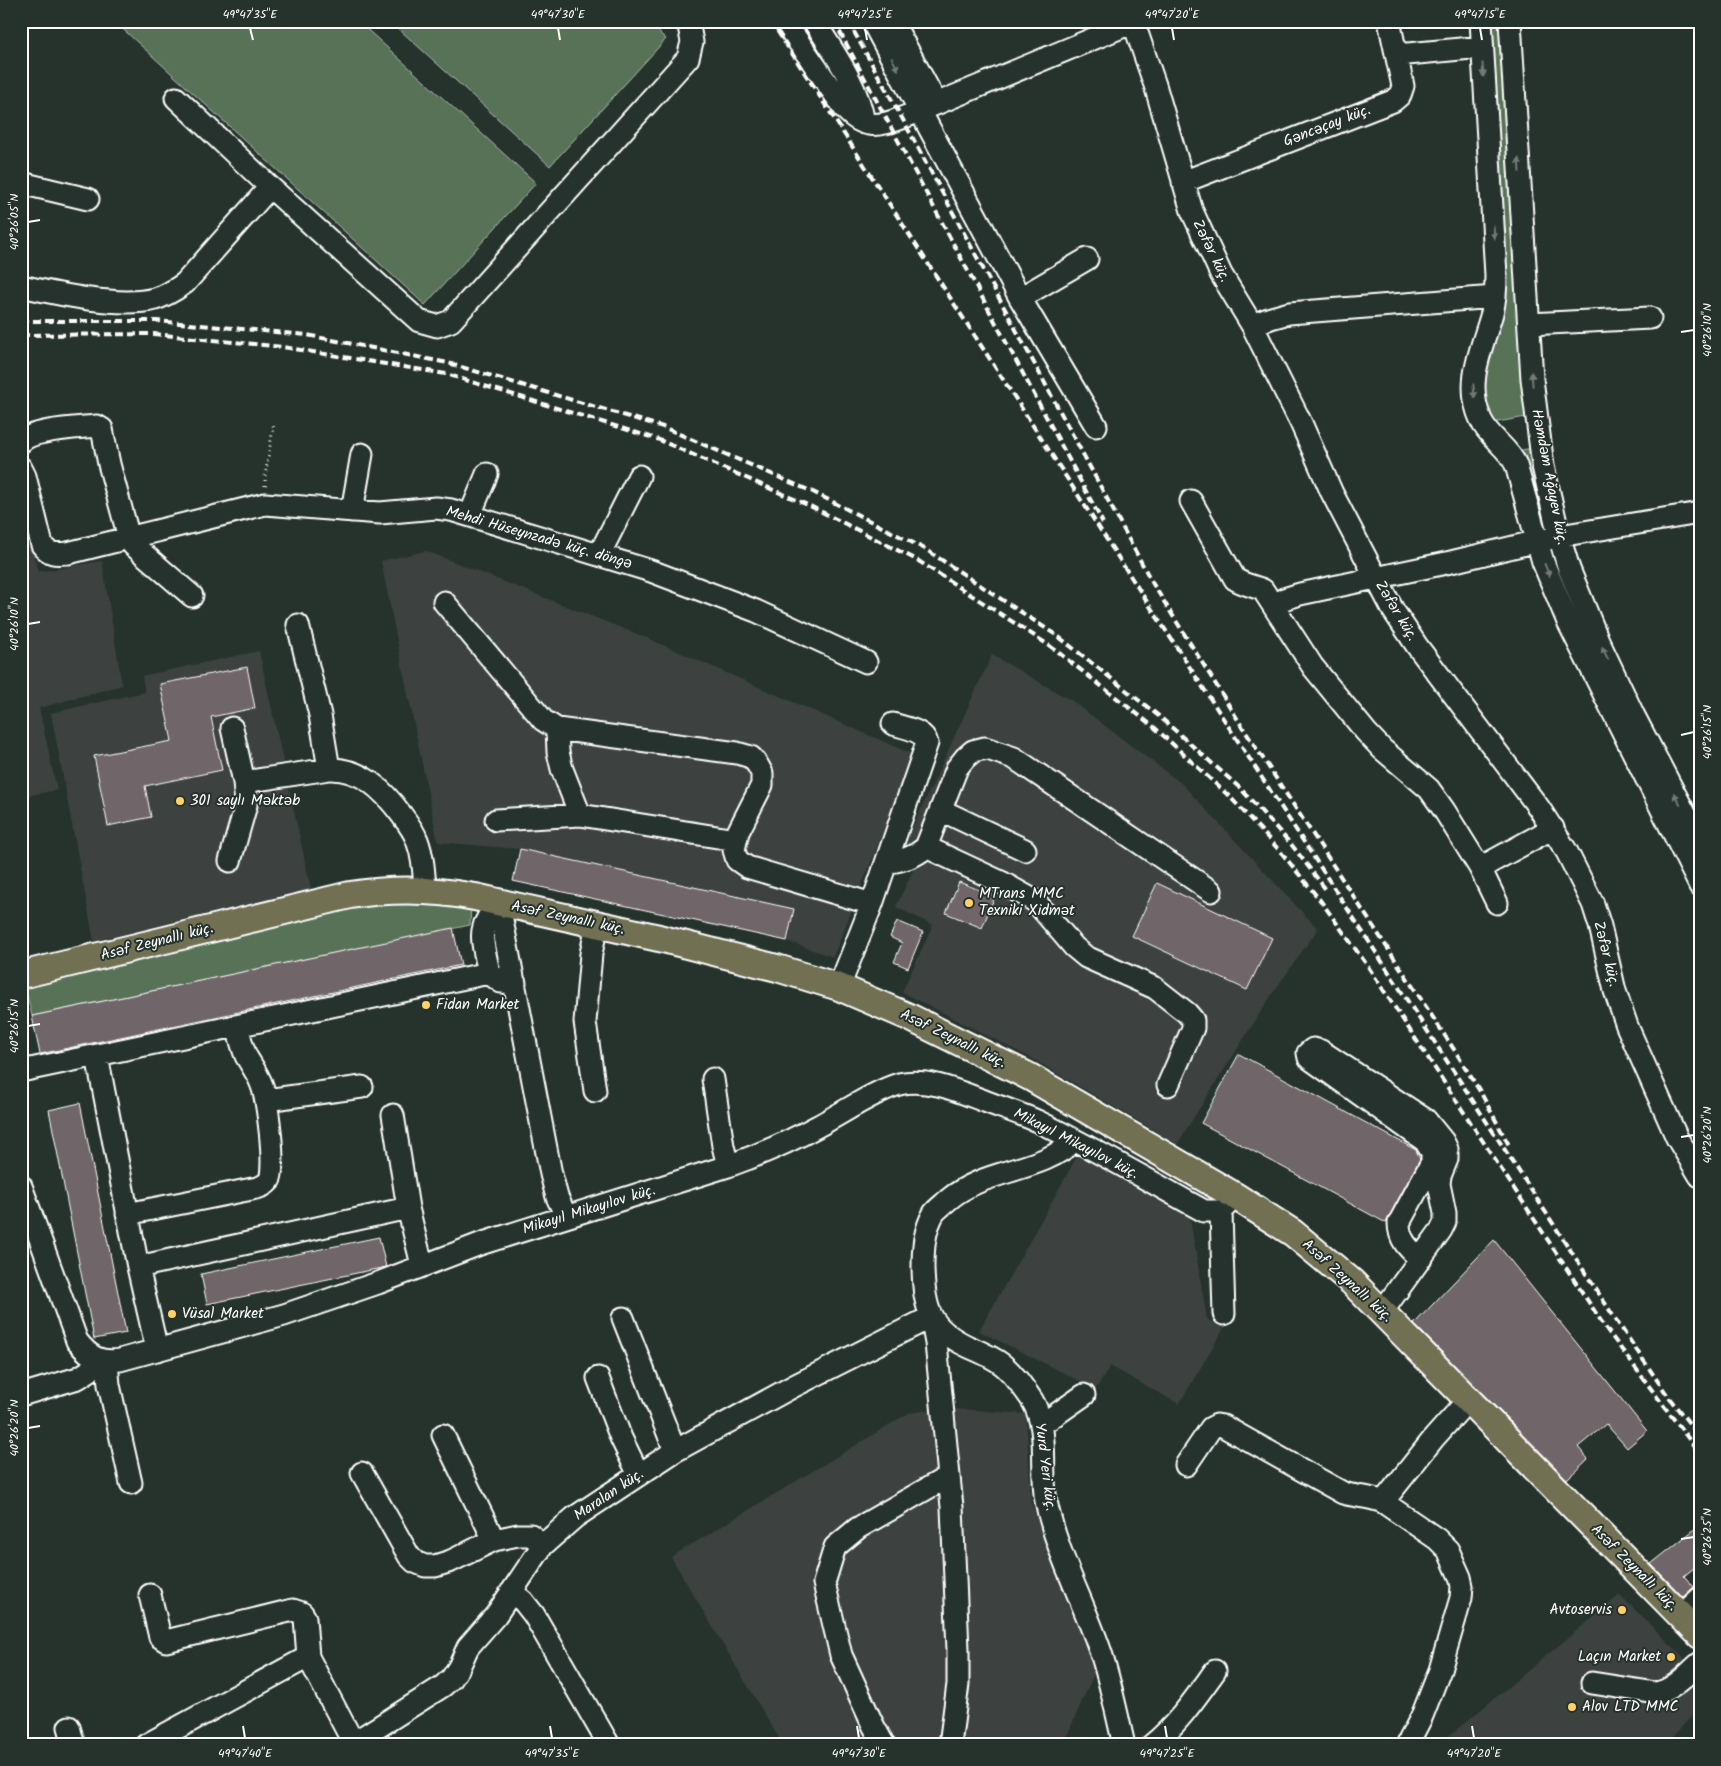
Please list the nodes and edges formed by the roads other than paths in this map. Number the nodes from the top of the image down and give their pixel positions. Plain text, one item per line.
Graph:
1 (688, 21) edge
2 (784, 21) edge
3 (814, 21) edge
4 (872, 21) edge
5 (892, 21) edge
6 (1389, 21) edge
7 (1481, 21) edge
8 (1510, 21) edge
9 (1134, 22) edge
10 (1482, 47) junction
11 (1397, 55) junction
12 (176, 98) dead end
13 (919, 111) junction
14 (864, 123) junction
15 (1183, 182) junction
16 (21, 183) edge
17 (270, 187) junction
18 (88, 199) dead end
19 (1087, 259) dead end
20 (21, 286) edge
21 (1495, 296) junction
22 (1020, 298) junction
23 (1650, 318) dead end
24 (1529, 324) junction
25 (1252, 325) junction
26 (1096, 426) dead end
27 (21, 442) edge
28 (362, 454) dead end
29 (21, 468) edge
30 (487, 474) dead end
31 (639, 476) dead end
32 (1191, 501) dead end
33 (352, 511) junction
34 (1700, 513) edge
35 (470, 516) junction
36 (1559, 536) junction
37 (129, 538) junction
38 (1536, 541) junction
39 (599, 555) junction
40 (1376, 578) junction
41 (192, 596) dead end
42 (444, 602) dead end
43 (1274, 606) junction
44 (298, 625) dead end
45 (866, 662) dead end
46 (893, 724) dead end
47 (232, 728) dead end
48 (557, 729) junction
49 (329, 769) junction
50 (244, 782) junction
51 (941, 810) junction
52 (580, 815) junction
53 (496, 820) dead end
54 (1552, 828) junction
55 (736, 840) junction
56 (1700, 842) edge
57 (926, 847) junction
58 (1025, 850) dead end
59 (230, 861) dead end
60 (886, 863) junction
61 (1480, 868) junction
62 (1700, 886) edge
63 (425, 890) junction
64 (1211, 891) dead end
65 (500, 903) junction
66 (1498, 903) dead end
67 (872, 904) junction
68 (597, 924) junction
69 (489, 973) junction
70 (21, 976) edge
71 (515, 983) junction
72 (840, 987) junction
73 (237, 1026) junction
74 (97, 1056) junction
75 (21, 1071) edge
76 (713, 1079) dead end
77 (1168, 1085) dead end
78 (362, 1087) dead end
79 (595, 1092) dead end
80 (266, 1100) junction
81 (393, 1115) dead end
82 (1075, 1140) junction
83 (728, 1166) junction
84 (1700, 1176) edge
85 (21, 1186) edge
86 (1228, 1203) junction
87 (408, 1208) junction
88 (127, 1214) junction
89 (566, 1216) junction
90 (1420, 1259) junction
91 (422, 1265) junction
92 (138, 1267) junction
93 (1382, 1312) junction
94 (1224, 1314) dead end
95 (931, 1317) junction
96 (623, 1318) dead end
97 (156, 1350) junction
98 (102, 1360) junction
99 (598, 1378) dead end
100 (21, 1395) edge
101 (1084, 1396) dead end
102 (1468, 1400) junction
103 (1041, 1425) junction
104 (443, 1435) dead end
105 (675, 1451) junction
106 (1186, 1465) dead end
107 (362, 1473) dead end
108 (639, 1474) junction
109 (949, 1476) junction
110 (131, 1483) dead end
111 (1383, 1502) junction
112 (494, 1540) junction
113 (543, 1544) junction
114 (511, 1592) junction
115 (150, 1595) dead end
116 (1700, 1598) edge
117 (1681, 1616) junction
118 (1700, 1635) edge
119 (308, 1657) junction
120 (1700, 1663) edge
121 (1216, 1672) dead end
122 (1592, 1683) dead end
123 (351, 1744) edge
124 (146, 1745) edge
125 (609, 1745) edge
126 (884, 1745) edge
127 (950, 1745) edge
128 (1124, 1745) edge
129 (1152, 1745) edge
130 (1408, 1745) edge

1 - 17 street
2 - 14 street
3 - 14 street
4 -> 13 street
5 - 13 street
6 - 11 street, Gəncəçay küç.
7 - 10 street
24 -> 8 street, Həmdəm Ağayev küç.
9 - 13 street
9 - 15 street, Zəfər küç.
10 - 11 street
10 -> 21 street
11 - 15 street, Gəncəçay küç.
12 - 17 street
13 - 14 street
13 - 22 street
15 - 25 street, Zəfər küç.
16 - 18 street
17 - 20 street
19 - 22 street
21 - 25 street
21 -> 38 street
22 - 26 street
23 - 24 street
36 -> 24 street, Həmdəm Ağayev küç.
25 - 40 street, Zəfər küç.
27 - 37 street
28 - 33 street
29 - 37 street, Mehdi Hüseynzadə küç. döngə
30 - 35 street
31 - 39 street
32 - 43 street
33 - 35 street, Mehdi Hüseynzadə küç. döngə
33 - 37 street, Mehdi Hüseynzadə küç. döngə
34 - 36 street
35 - 39 street, Mehdi Hüseynzadə küç. döngə
36 - 38 street
56 -> 36 street, Həmdəm Ağayev küç.
37 - 41 street
38 - 40 street
38 -> 62 street
39 - 45 street, Mehdi Hüseynzadə küç. döngə
40 - 43 street
40 - 54 street, Zəfər küç.
42 - 48 street
43 - 61 street
44 - 49 street
46 - 60 street
47 - 50 street
48 - 52 street
48 - 55 street
49 - 50 street
49 - 63 street
50 - 59 street
51 - 57 street
51 - 58 street
51 - 64 street
52 - 53 street
52 - 55 street
54 - 61 street
54 - 84 street, Zəfər küç.
55 - 67 street
57 - 60 street
57 - 77 street
60 - 67 street
61 - 66 street
63 - 65 main road, Asəf Zeynallı küç.
63 - 70 main road, Asəf Zeynallı küç.
65 - 68 main road, Asəf Zeynallı küç.
65 - 69 street
65 - 71 street
67 - 72 street
68 - 72 main road, Asəf Zeynallı küç.
68 - 79 street
69 - 71 street
69 - 73 street
71 - 89 street
72 - 86 main road, Asəf Zeynallı küç.
73 - 74 street
73 - 80 street
74 - 75 street
74 - 88 street
76 - 83 street
78 - 80 street
80 - 88 street
81 - 87 street
82 - 83 street, Mikayıl Mikayılov küç.
82 - 86 street, Mikayıl Mikayılov küç.
82 - 95 street, Yurd Yeri küç.
83 - 89 street, Mikayıl Mikayılov küç.
85 - 98 street
86 - 93 main road, Asəf Zeynallı küç.
86 - 94 street
87 - 91 street
87 - 92 street
88 - 92 street
89 - 91 street, Mikayıl Mikayılov küç.
90 - 90 street
90 - 93 street
91 - 97 street, Mikayıl Mikayılov küç.
92 - 97 street
93 - 102 main road, Asəf Zeynallı küç.
95 - 103 street, Yurd Yeri küç.
95 - 105 street, Maralan küç.
95 - 109 street
96 - 105 street
97 - 98 street, Mikayıl Mikayılov küç.
98 - 100 street
98 - 110 street
99 - 108 street
101 - 103 street
102 - 111 street
102 - 117 main road, Asəf Zeynallı küç.
103 - 128 street, Yurd Yeri küç.
104 - 112 street
105 - 108 street, Maralan küç.
106 - 111 street
107 - 112 street
108 - 113 street, Maralan küç.
109 - 126 street
109 - 127 street
111 - 130 street
112 - 113 street
113 - 114 street, Maralan küç.
114 - 123 street, Maralan küç.
114 - 125 street
115 - 119 street
116 - 117 street
117 - 118 main road, Asəf Zeynallı küç.
119 - 123 street
119 - 124 street
120 - 122 street
121 - 129 street

